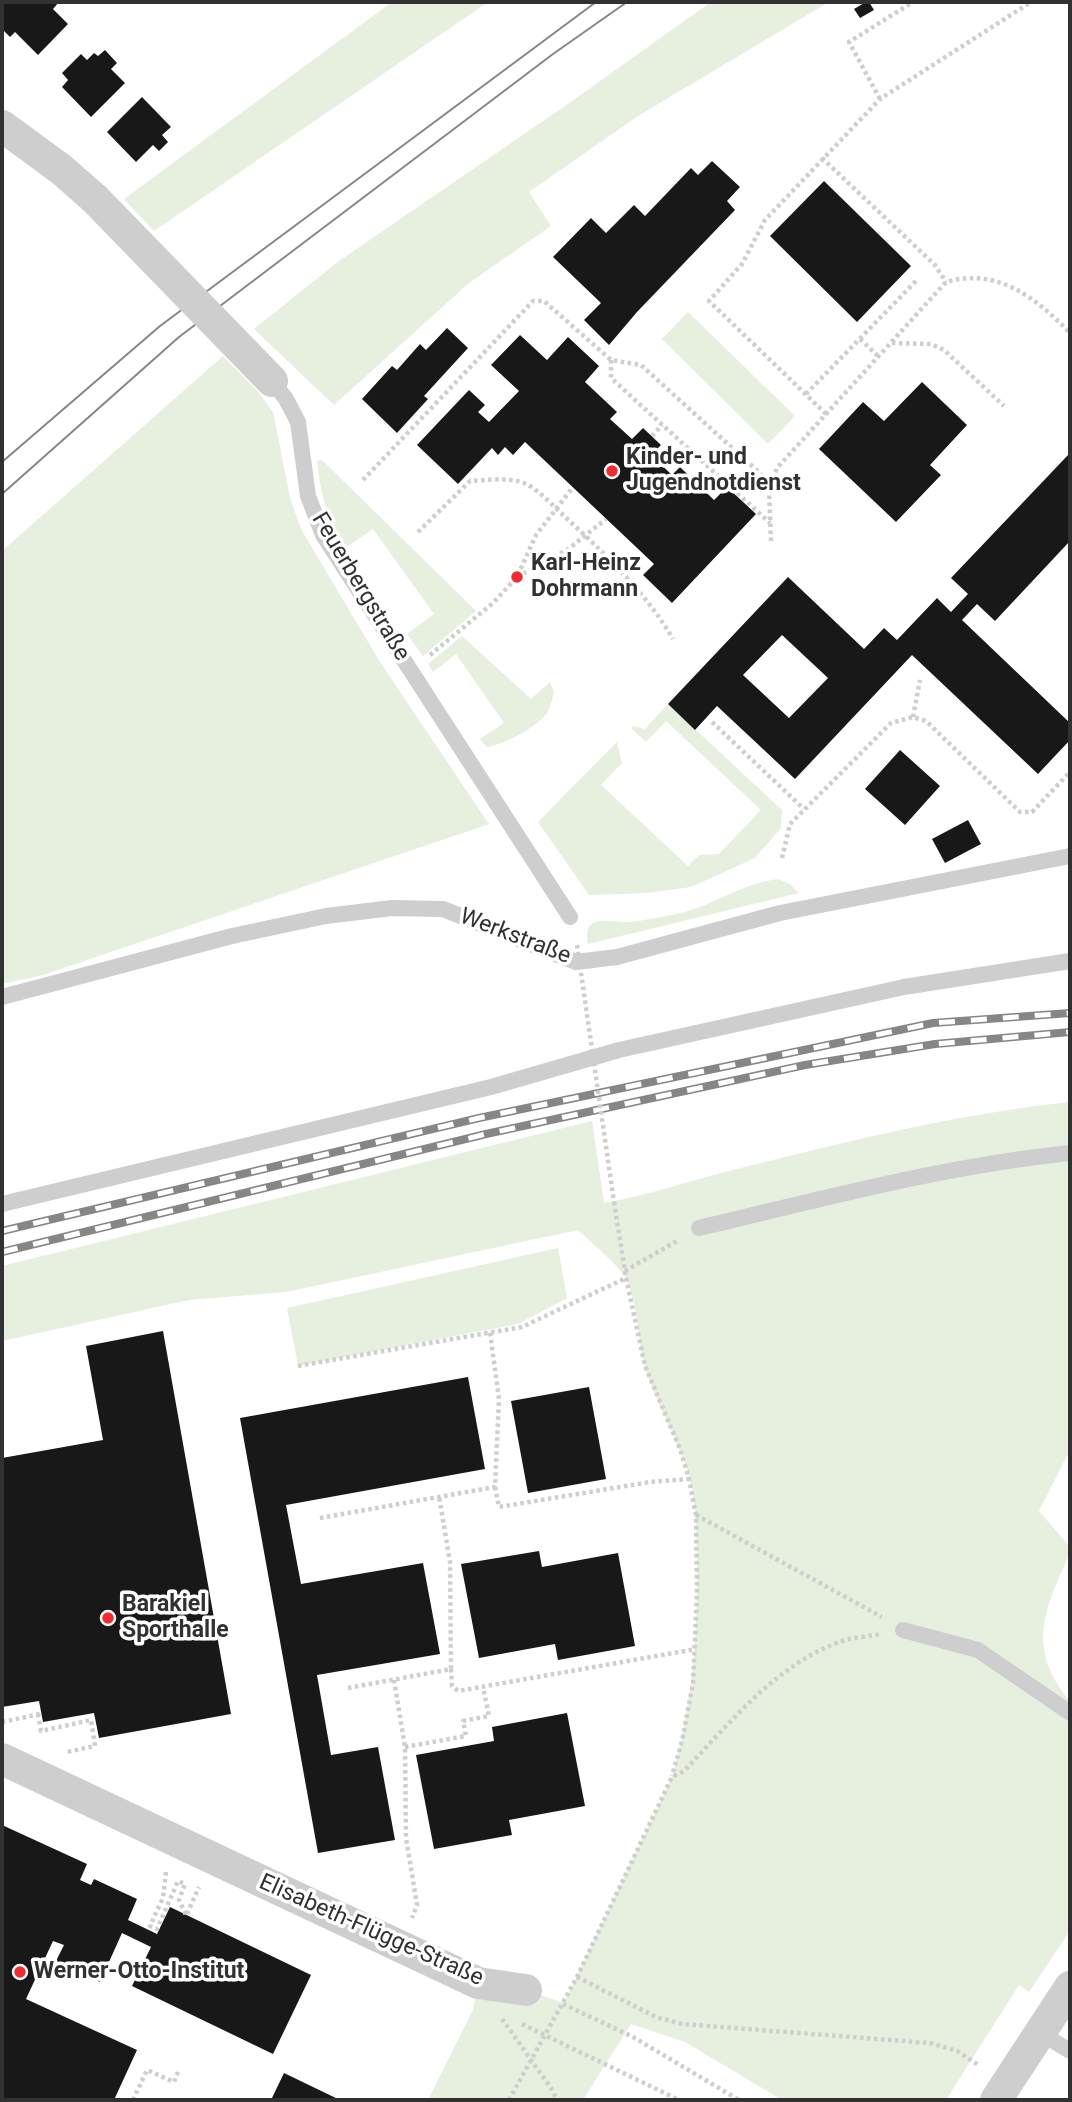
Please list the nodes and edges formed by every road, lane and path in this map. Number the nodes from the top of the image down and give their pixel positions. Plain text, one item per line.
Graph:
1 (913, 2) edge
2 (1031, 2) edge
3 (880, 99) junction
4 (2, 126) edge
5 (822, 158) junction
6 (916, 281) dead end
7 (946, 282) junction
8 (1070, 333) edge
9 (860, 339) junction
10 (891, 343) junction
11 (879, 356) junction
12 (611, 360) junction
13 (272, 381) joint
14 (806, 394) junction
15 (1003, 407) dead end
16 (826, 414) junction
17 (662, 425) junction
18 (652, 436) dead end
19 (363, 480) dead end
20 (573, 487) dead end
21 (769, 488) junction
22 (555, 508) junction
23 (606, 519) dead end
24 (770, 523) junction
25 (418, 532) dead end
26 (586, 537) junction
27 (771, 541) dead end
28 (517, 578) junction
29 (673, 639) dead end
30 (410, 670) junction
31 (920, 680) dead end
32 (913, 717) junction
33 (712, 722) dead end
34 (1070, 772) edge
35 (804, 809) junction
36 (1070, 856) edge
37 (782, 858) dead end
38 (570, 917) dead end
39 (577, 945) dead end
40 (1070, 961) edge
41 (2, 997) edge
42 (1070, 1153) edge
43 (2, 1204) edge
44 (699, 1228) joint
45 (625, 1270) junction
46 (626, 1278) junction
47 (489, 1332) junction
48 (298, 1366) dead end
49 (690, 1479) junction
50 (495, 1487) junction
51 (439, 1496) junction
52 (696, 1515) junction
53 (320, 1518) dead end
54 (903, 1630) junction
55 (696, 1649) junction
56 (452, 1670) junction
57 (394, 1680) junction
58 (483, 1687) junction
59 (348, 1688) dead end
60 (1070, 1713) edge
61 (2, 1722) edge
62 (405, 1747) junction
63 (2, 1759) edge
64 (36, 1775) junction
65 (672, 1777) junction
66 (169, 1838) junction
67 (198, 1891) dead end
68 (400, 1947) junction
69 (578, 1977) junction
70 (1070, 1987) edge
71 (526, 1990) joint
72 (564, 2004) junction
73 (506, 2015) dead end
74 (516, 2020) dead end
75 (1040, 2032) junction
76 (545, 2036) junction
77 (1070, 2051) edge
78 (531, 2062) junction
79 (178, 2072) dead end
80 (1001, 2092) edge
81 (133, 2100) edge
82 (509, 2100) edge
83 (556, 2100) edge
84 (679, 2100) edge
85 (739, 2100) edge

1 - 3 path
2 - 3 path
3 - 5 path
4 - 13 street, Feuerbergstraße, bridge
5 - 7 path
5 - 14 path
6 - 9 path
7 - 8 path
7 - 10 path
9 - 11 path
9 - 14 path
10 - 11 path
10 - 15 path
11 - 16 path
12 - 17 path
12 - 19 path
12 - 21 path
13 - 30 lane, Feuerbergstraße
14 - 16 path
16 - 21 path
17 - 18 path
17 - 24 path
20 - 22 path
21 - 24 path
22 - 25 path
22 - 26 path
22 - 28 path
23 - 26 path
24 - 27 path
26 - 28 path
26 - 29 path
28 - 30 path
30 - 38 lane, Feuerbergstraße
31 - 32 path
32 - 34 path
32 - 35 path
33 - 35 path
35 - 37 path
36 - 41 lane, Werkstraße
39 - 45 path, bridge
40 - 43 lane
42 - 44 lane
44 - 45 path
45 - 46 path
46 - 47 path
46 - 49 path
47 - 48 path
47 - 50 path
49 - 50 path
49 - 52 path
50 - 51 path
51 - 53 path
51 - 56 path
52 - 54 path
52 - 55 path
54 - 60 lane
54 - 65 path
55 - 58 path
55 - 65 path
56 - 57 path
56 - 58 path
57 - 59 path
57 - 62 path
58 - 62 path
61 - 64 path
62 - 68 path
63 - 64 street, Elisabeth-Flügge-Straße
64 - 66 street, Elisabeth-Flügge-Straße
65 - 69 path
66 - 67 path
66 - 68 street, Elisabeth-Flügge-Straße
68 - 71 street, Elisabeth-Flügge-Straße
69 - 72 path
69 - 80 path
70 - 75 street
71 - 72 path
72 - 76 path
72 - 85 path
73 - 78 path
74 - 76 path
75 - 77 lane
75 - 80 street
76 - 78 path
76 - 84 path
78 - 82 path
78 - 83 path
79 - 81 path

